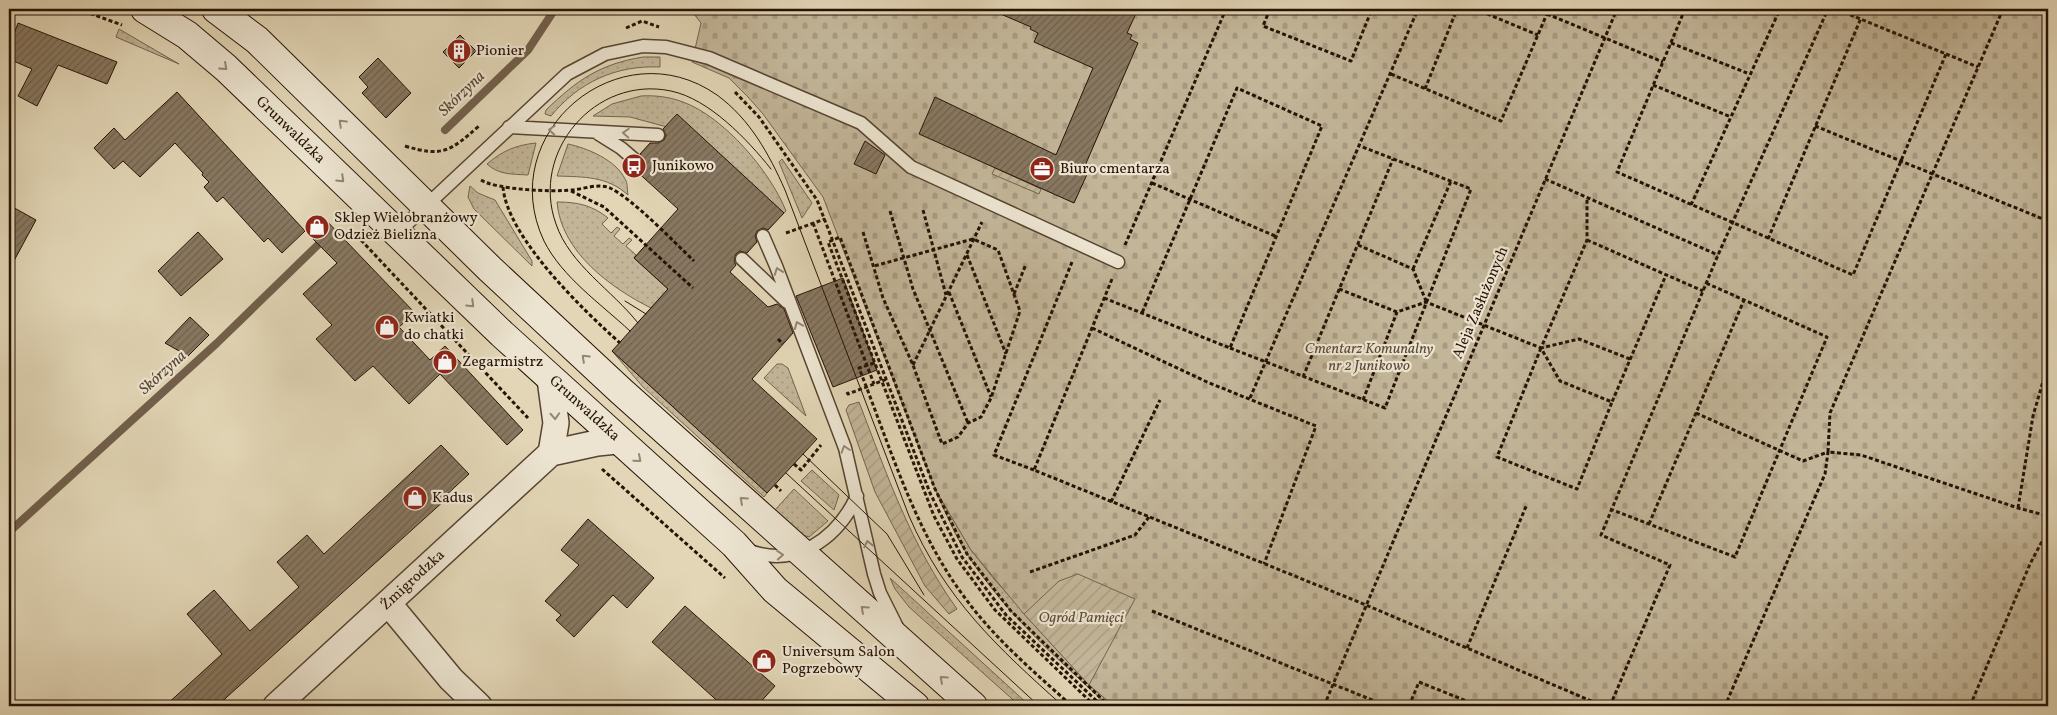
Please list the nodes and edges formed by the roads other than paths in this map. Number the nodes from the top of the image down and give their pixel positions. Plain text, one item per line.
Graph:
1 (221, 10) edge
2 (138, 19) edge
3 (186, 22) edge
4 (509, 128) junction
5 (595, 132) junction
6 (658, 135) dead end
7 (635, 160) dead end
8 (426, 206) junction
9 (397, 233) junction
10 (762, 236) dead end
11 (742, 258) dead end
12 (1118, 262) road end
13 (790, 306) junction
14 (550, 379) junction
15 (617, 440) junction
16 (551, 453) junction
17 (857, 496) junction
18 (734, 544) junction
19 (803, 553) junction
20 (388, 603) junction
21 (913, 653) junction
22 (276, 706) edge
23 (479, 706) edge
24 (915, 706) edge
25 (973, 706) edge

1 - 3 street
8 -> 1 street
2 - 3 street, Grunwaldzka
3 -> 9 street, Grunwaldzka
5 -> 4 lane
4 - 8 lane
4 - 12 lane
6 -> 5 lane
5 - 7 lane
8 - 9 lane
19 -> 8 street
9 -> 14 street, Grunwaldzka
13 -> 10 lane
11 - 13 lane
17 -> 13 lane
14 - 15 street, Grunwaldzka
14 -> 16 street
15 - 16 street, Żmigrodzka
15 -> 18 street, Grunwaldzka
16 - 20 street, Żmigrodzka
17 - 19 lane
21 -> 17 lane
18 -> 19 lane
18 - 24 street, Grunwaldzka
21 -> 19 street
20 - 22 street, Żmigrodzka
20 - 23 street
25 -> 21 street

